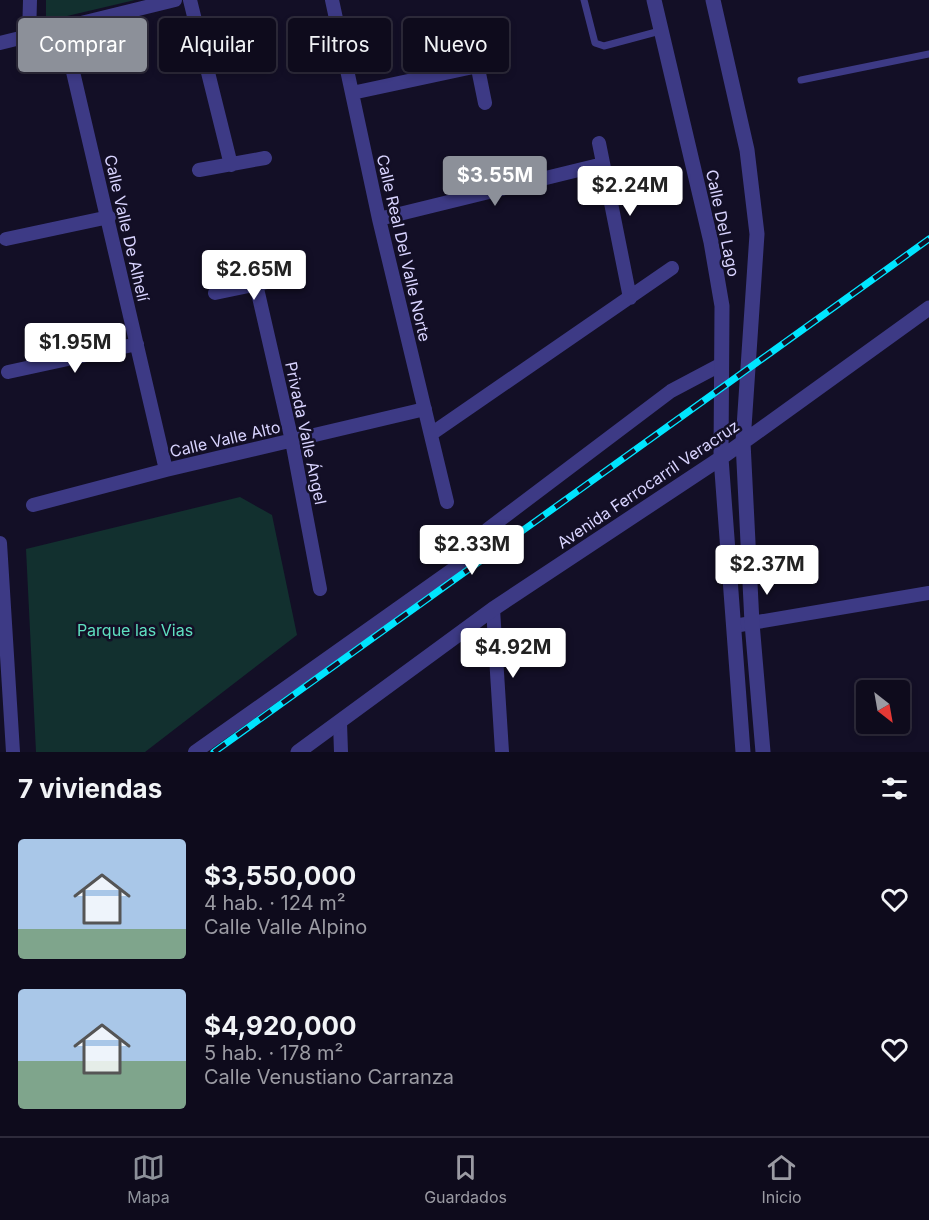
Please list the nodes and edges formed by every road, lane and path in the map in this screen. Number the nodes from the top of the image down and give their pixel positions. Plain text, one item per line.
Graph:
1 (30, 0) edge
2 (175, 0) edge
3 (190, 0) edge
4 (332, 0) edge
5 (584, 0) edge
6 (654, 0) edge
7 (713, 0) edge
8 (30, 18) edge
9 (105, 18) edge
10 (660, 32) junction
11 (18, 39) edge
12 (0, 43) edge
13 (929, 54) edge
14 (73, 72) edge
15 (450, 72) edge
16 (479, 72) edge
17 (801, 80) dead end
18 (352, 93) junction
19 (485, 103) dead end
20 (599, 143) dead end
21 (265, 158) dead end
22 (603, 164) junction
23 (231, 165) junction
24 (199, 171) dead end
25 (108, 216) junction
26 (379, 219) junction
27 (6, 239) dead end
28 (672, 268) dead end
29 (286, 278) dead end
30 (256, 284) junction
31 (215, 293) dead end
32 (630, 298) junction
33 (929, 308) edge
34 (751, 311) junction
35 (723, 313) junction
36 (137, 344) junction
37 (722, 364) junction
38 (8, 372) dead end
39 (425, 409) junction
40 (431, 434) junction
41 (292, 441) junction
42 (743, 442) junction
43 (721, 458) junction
44 (166, 470) junction
45 (447, 502) dead end
46 (33, 505) dead end
47 (0, 543) edge
48 (320, 589) dead end
49 (929, 593) edge
50 (493, 609) junction
51 (2, 611) edge
52 (752, 623) junction
53 (734, 626) junction
54 (12, 714) junction
55 (340, 723) junction
56 (0, 727) edge
57 (13, 752) edge
58 (195, 752) edge
59 (298, 752) edge
60 (340, 752) edge
61 (502, 752) edge
62 (743, 752) edge
63 (763, 752) edge

1 - 8 street
2 - 9 street
3 - 23 street
4 - 18 street, Calle Real Del Valle Norte
5 - 10 lane
6 - 10 street, Calle Del Lago
7 - 34 street, Calle Del Lago
10 - 35 street, Calle Del Lago
11 - 12 street
13 - 17 lane
14 - 25 street, Calle Valle De Alhelí
15 - 18 street
16 - 19 street
18 - 26 street, Calle Real Del Valle Norte
20 - 22 street
21 - 23 street
22 - 26 street
22 - 32 street
23 - 24 street
25 - 27 street
25 - 36 street, Calle Valle De Alhelí
26 - 39 street, Calle Real Del Valle Norte
28 - 32 street
29 - 30 street
30 - 31 street
30 - 41 street, Privada Valle Ángel
32 - 40 street
33 - 42 street, Avenida Ferrocarril Veracruz
34 - 35 street
34 - 42 street, Calle Del Lago
35 - 37 street, Calle Del Lago
36 - 38 street
36 - 44 street, Calle Valle De Alhelí
37 - 43 street, Calle Del Lago
37 - 58 street
39 - 40 street, Calle Real Del Valle Norte
39 - 41 street, Calle Valle Alto
40 - 45 street, Calle Real Del Valle Norte
41 - 44 street, Calle Valle Alto
41 - 48 street, Privada Valle Ángel
42 - 43 street, Avenida Ferrocarril Veracruz
42 - 52 street, Calle Del Lago
43 - 50 street, Avenida Ferrocarril Veracruz
43 - 53 street, Calle Del Lago
44 - 46 street, Calle Valle Alto
47 - 51 street
49 - 52 street
50 - 55 street, Avenida Ferrocarril Veracruz
50 - 61 street
51 - 54 street
52 - 53 street
52 - 63 street, Calle Del Lago
53 - 62 street, Calle Del Lago
54 - 56 street
54 - 57 street
55 - 59 street, Avenida Ferrocarril Veracruz
55 - 60 street

